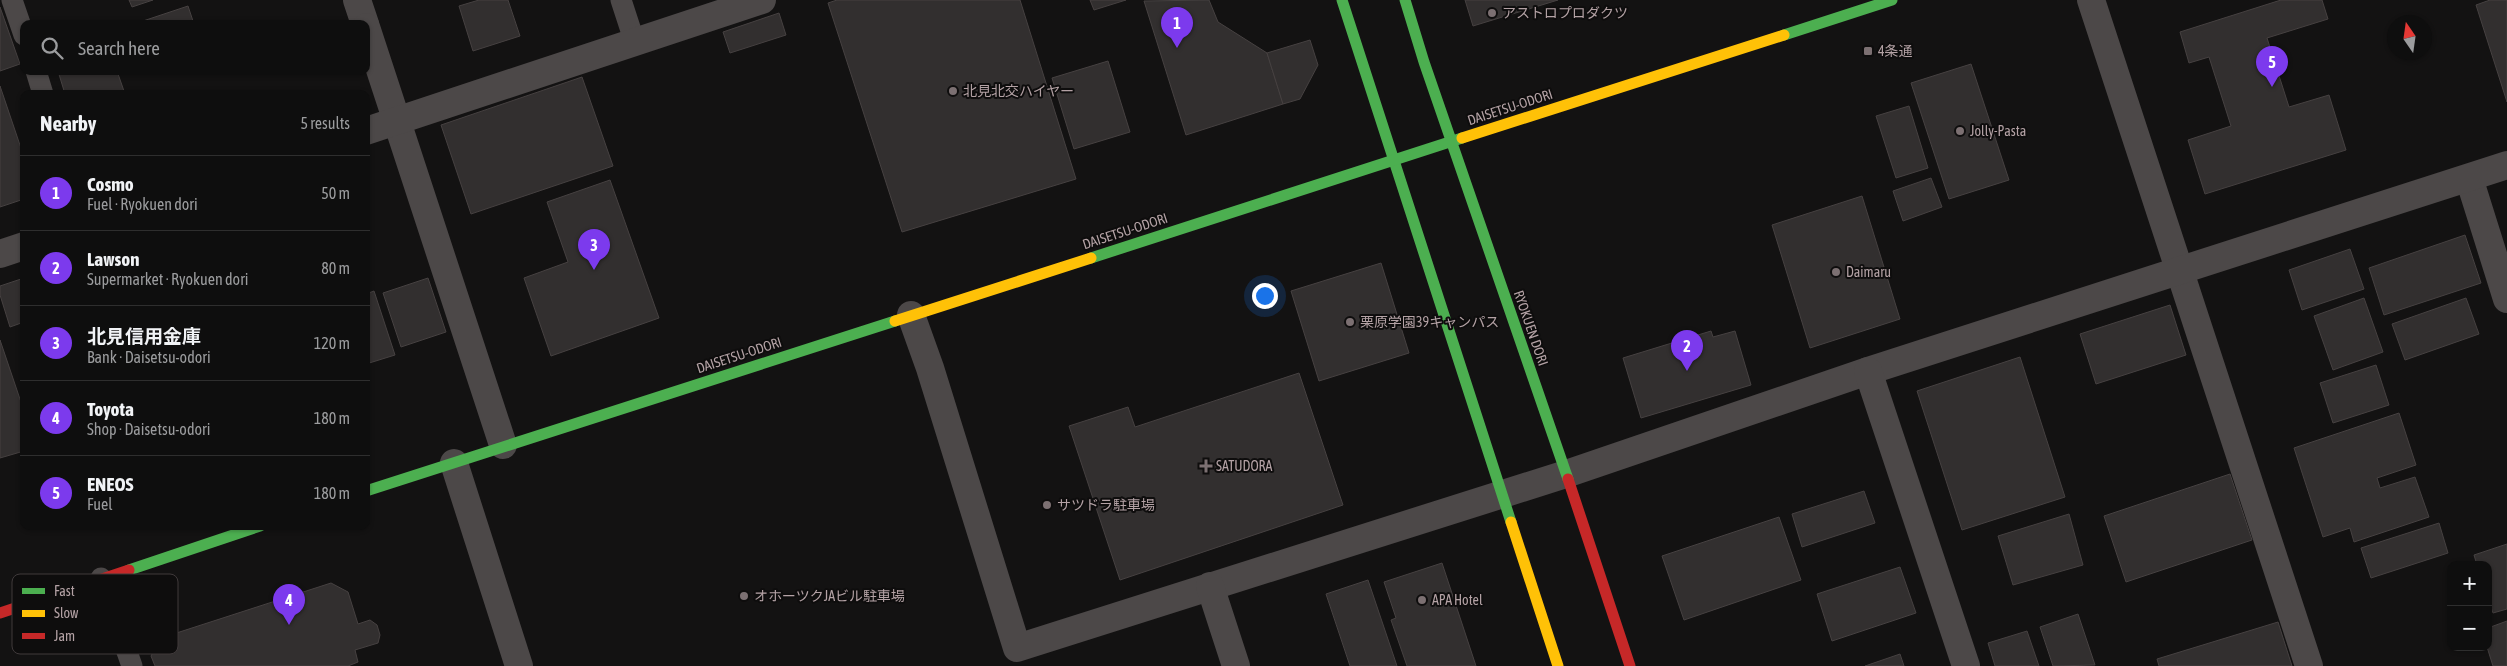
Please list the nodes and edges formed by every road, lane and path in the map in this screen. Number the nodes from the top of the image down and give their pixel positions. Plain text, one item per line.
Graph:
1 (12, 0) edge
2 (357, 0) edge
3 (621, 0) edge
4 (762, 0) edge
5 (1342, 0) edge
6 (1405, 0) edge
7 (1892, 0) edge
8 (2091, 0) edge
9 (364, 20) edge
10 (20, 23) edge
11 (370, 38) edge
12 (635, 43) junction
13 (37, 75) edge
14 (42, 90) edge
15 (398, 121) junction
16 (370, 130) edge
17 (1453, 141) junction
18 (1394, 162) junction
19 (2507, 165) edge
20 (2469, 178) junction
21 (20, 247) edge
22 (0, 254) edge
23 (2179, 271) junction
24 (2507, 299) edge
25 (911, 315) junction
26 (1868, 371) junction
27 (503, 445) junction
28 (454, 462) junction
29 (1566, 474) junction
30 (370, 490) edge
31 (1502, 494) junction
32 (248, 530) edge
33 (113, 574) edge
34 (1210, 586) junction
35 (12, 609) edge
36 (0, 613) edge
37 (128, 654) edge
38 (132, 666) edge
39 (519, 666) edge
40 (1236, 666) edge
41 (1558, 666) edge
42 (1630, 666) edge
43 (1966, 666) edge
44 (2309, 666) edge

1 - 10 lane
2 - 9 street
3 - 12 lane
4 - 12 street
5 - 18 main road
6 - 17 main road, RYOKUEN DORI
7 - 17 main road, DAISETSU-ODORI
8 - 23 street
11 - 15 street
12 - 15 street
13 - 14 lane
15 - 16 street
15 - 27 street
17 - 18 main road, DAISETSU-ODORI
17 - 29 main road, RYOKUEN DORI
18 - 25 main road, DAISETSU-ODORI
18 - 31 main road
19 - 20 street
20 - 23 street
20 - 24 street
21 - 22 street
23 - 26 street
23 - 44 street
25 - 27 main road, DAISETSU-ODORI
25 - 34 street
26 - 29 street
26 - 43 street
27 - 28 main road, DAISETSU-ODORI
28 - 30 main road, DAISETSU-ODORI
28 - 39 street
29 - 31 street
29 - 42 main road, RYOKUEN DORI
31 - 34 street
31 - 41 main road
32 - 33 main road
34 - 40 street
35 - 36 main road
37 - 38 lane

